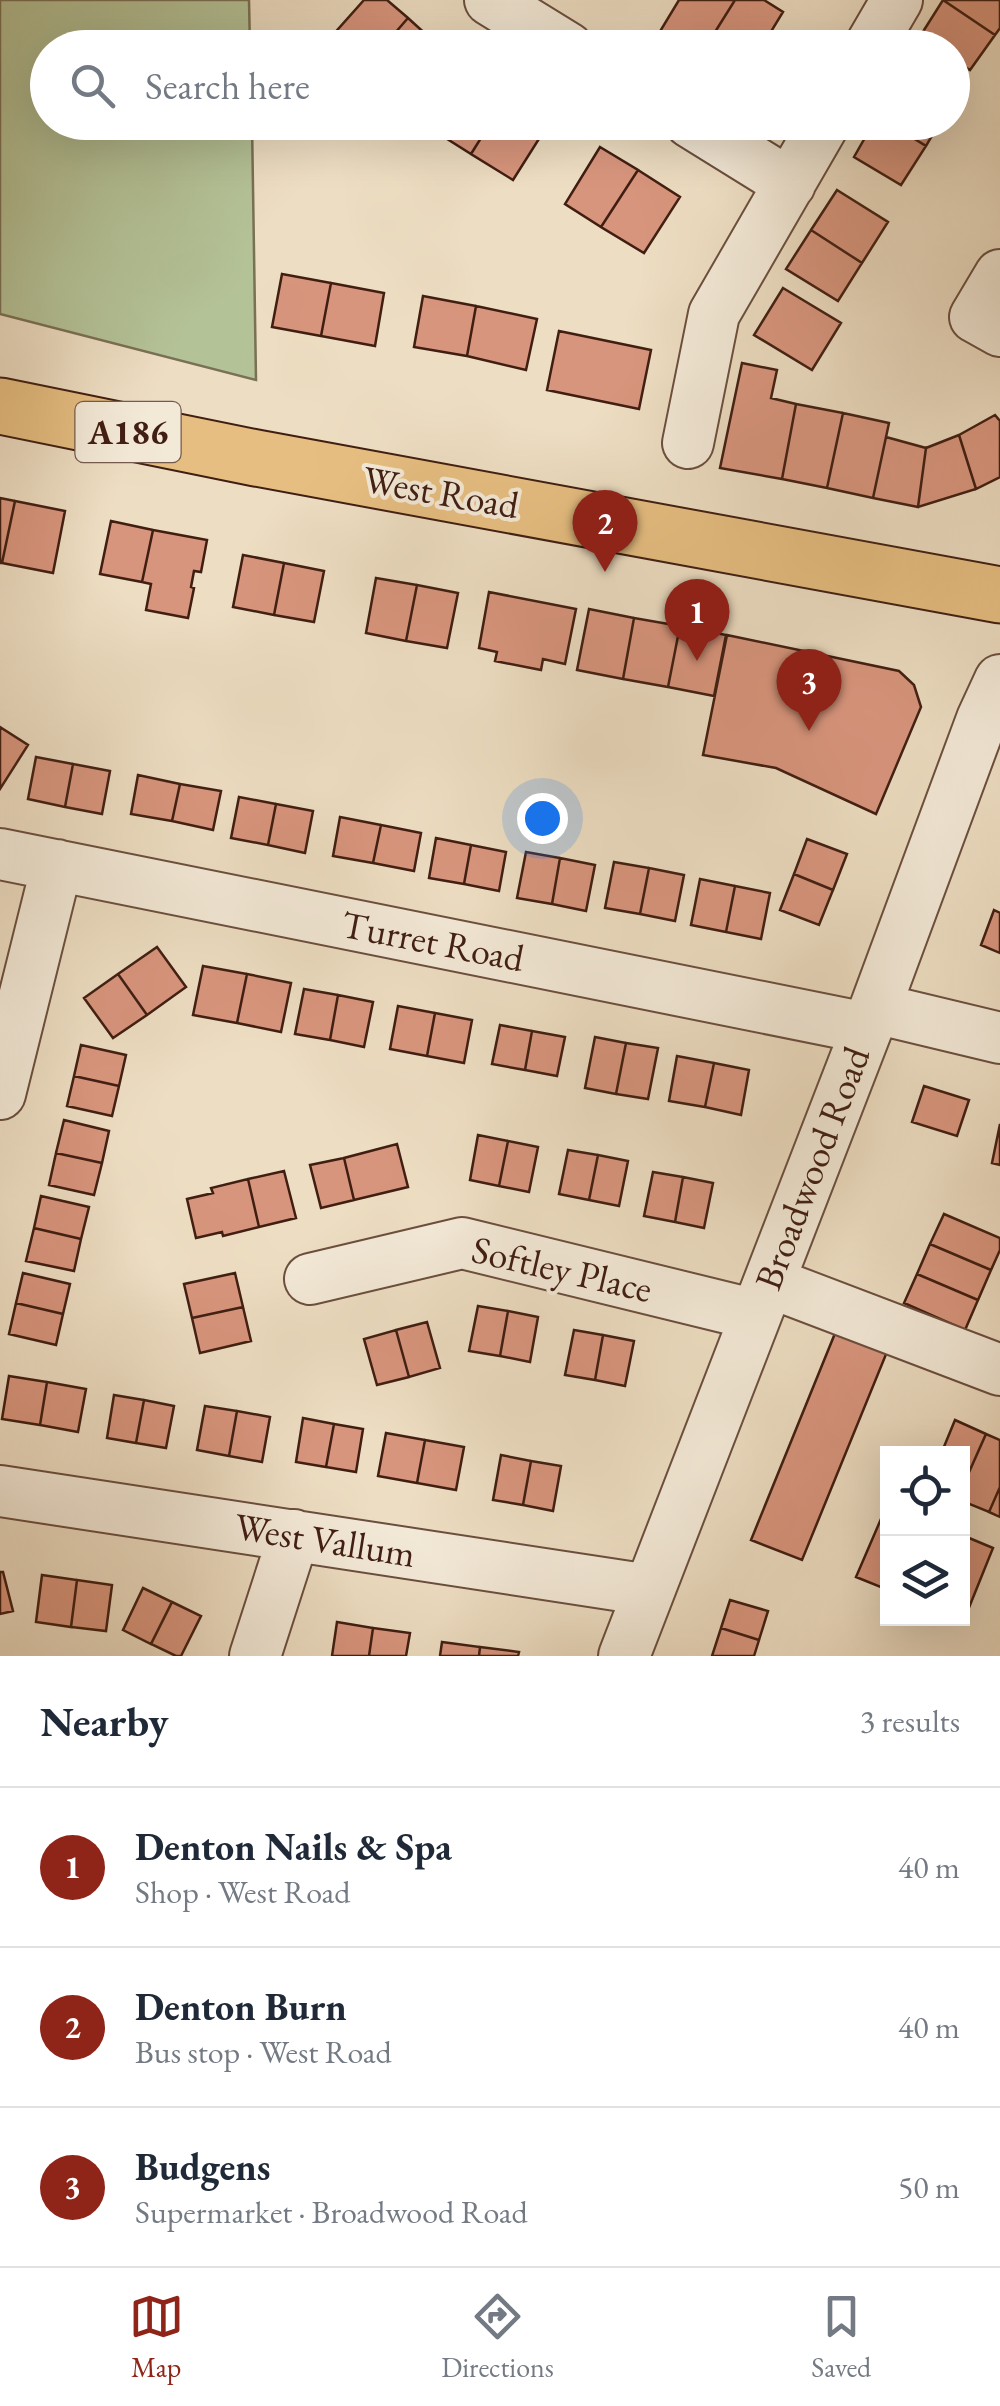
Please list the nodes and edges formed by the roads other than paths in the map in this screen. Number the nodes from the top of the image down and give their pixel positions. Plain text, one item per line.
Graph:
1 (490, 0) edge
2 (896, 0) edge
3 (539, 30) edge
4 (879, 30) edge
5 (719, 140) edge
6 (815, 140) edge
7 (790, 184) junction
8 (1000, 275) edge
9 (1000, 331) edge
10 (0, 406) edge
11 (688, 443) dead end
12 (1000, 595) edge
13 (1000, 680) edge
14 (0, 854) edge
15 (57, 865) junction
16 (870, 1018) junction
17 (1000, 1038) edge
18 (0, 1094) edge
19 (310, 1279) dead end
20 (762, 1299) junction
21 (1000, 1370) edge
22 (0, 1492) edge
23 (294, 1536) junction
24 (649, 1590) junction
25 (255, 1656) edge
26 (624, 1656) edge

1 - 3 street
2 - 4 street
5 - 7 street
6 - 7 street
7 - 11 street
8 - 9 street
10 - 12 main road, West Road / A186
13 - 16 street, Broadwood Road
14 - 15 street, Turret Road
15 - 16 street, Turret Road
15 - 18 street
16 - 17 street, Turret Road
16 - 20 street, Broadwood Road
19 - 20 street, Softley Place
20 - 21 street, Softley Place
20 - 24 street, Broadwood Road
22 - 23 street, West Vallum
23 - 24 street, West Vallum
23 - 25 street
24 - 26 street, Broadwood Road

